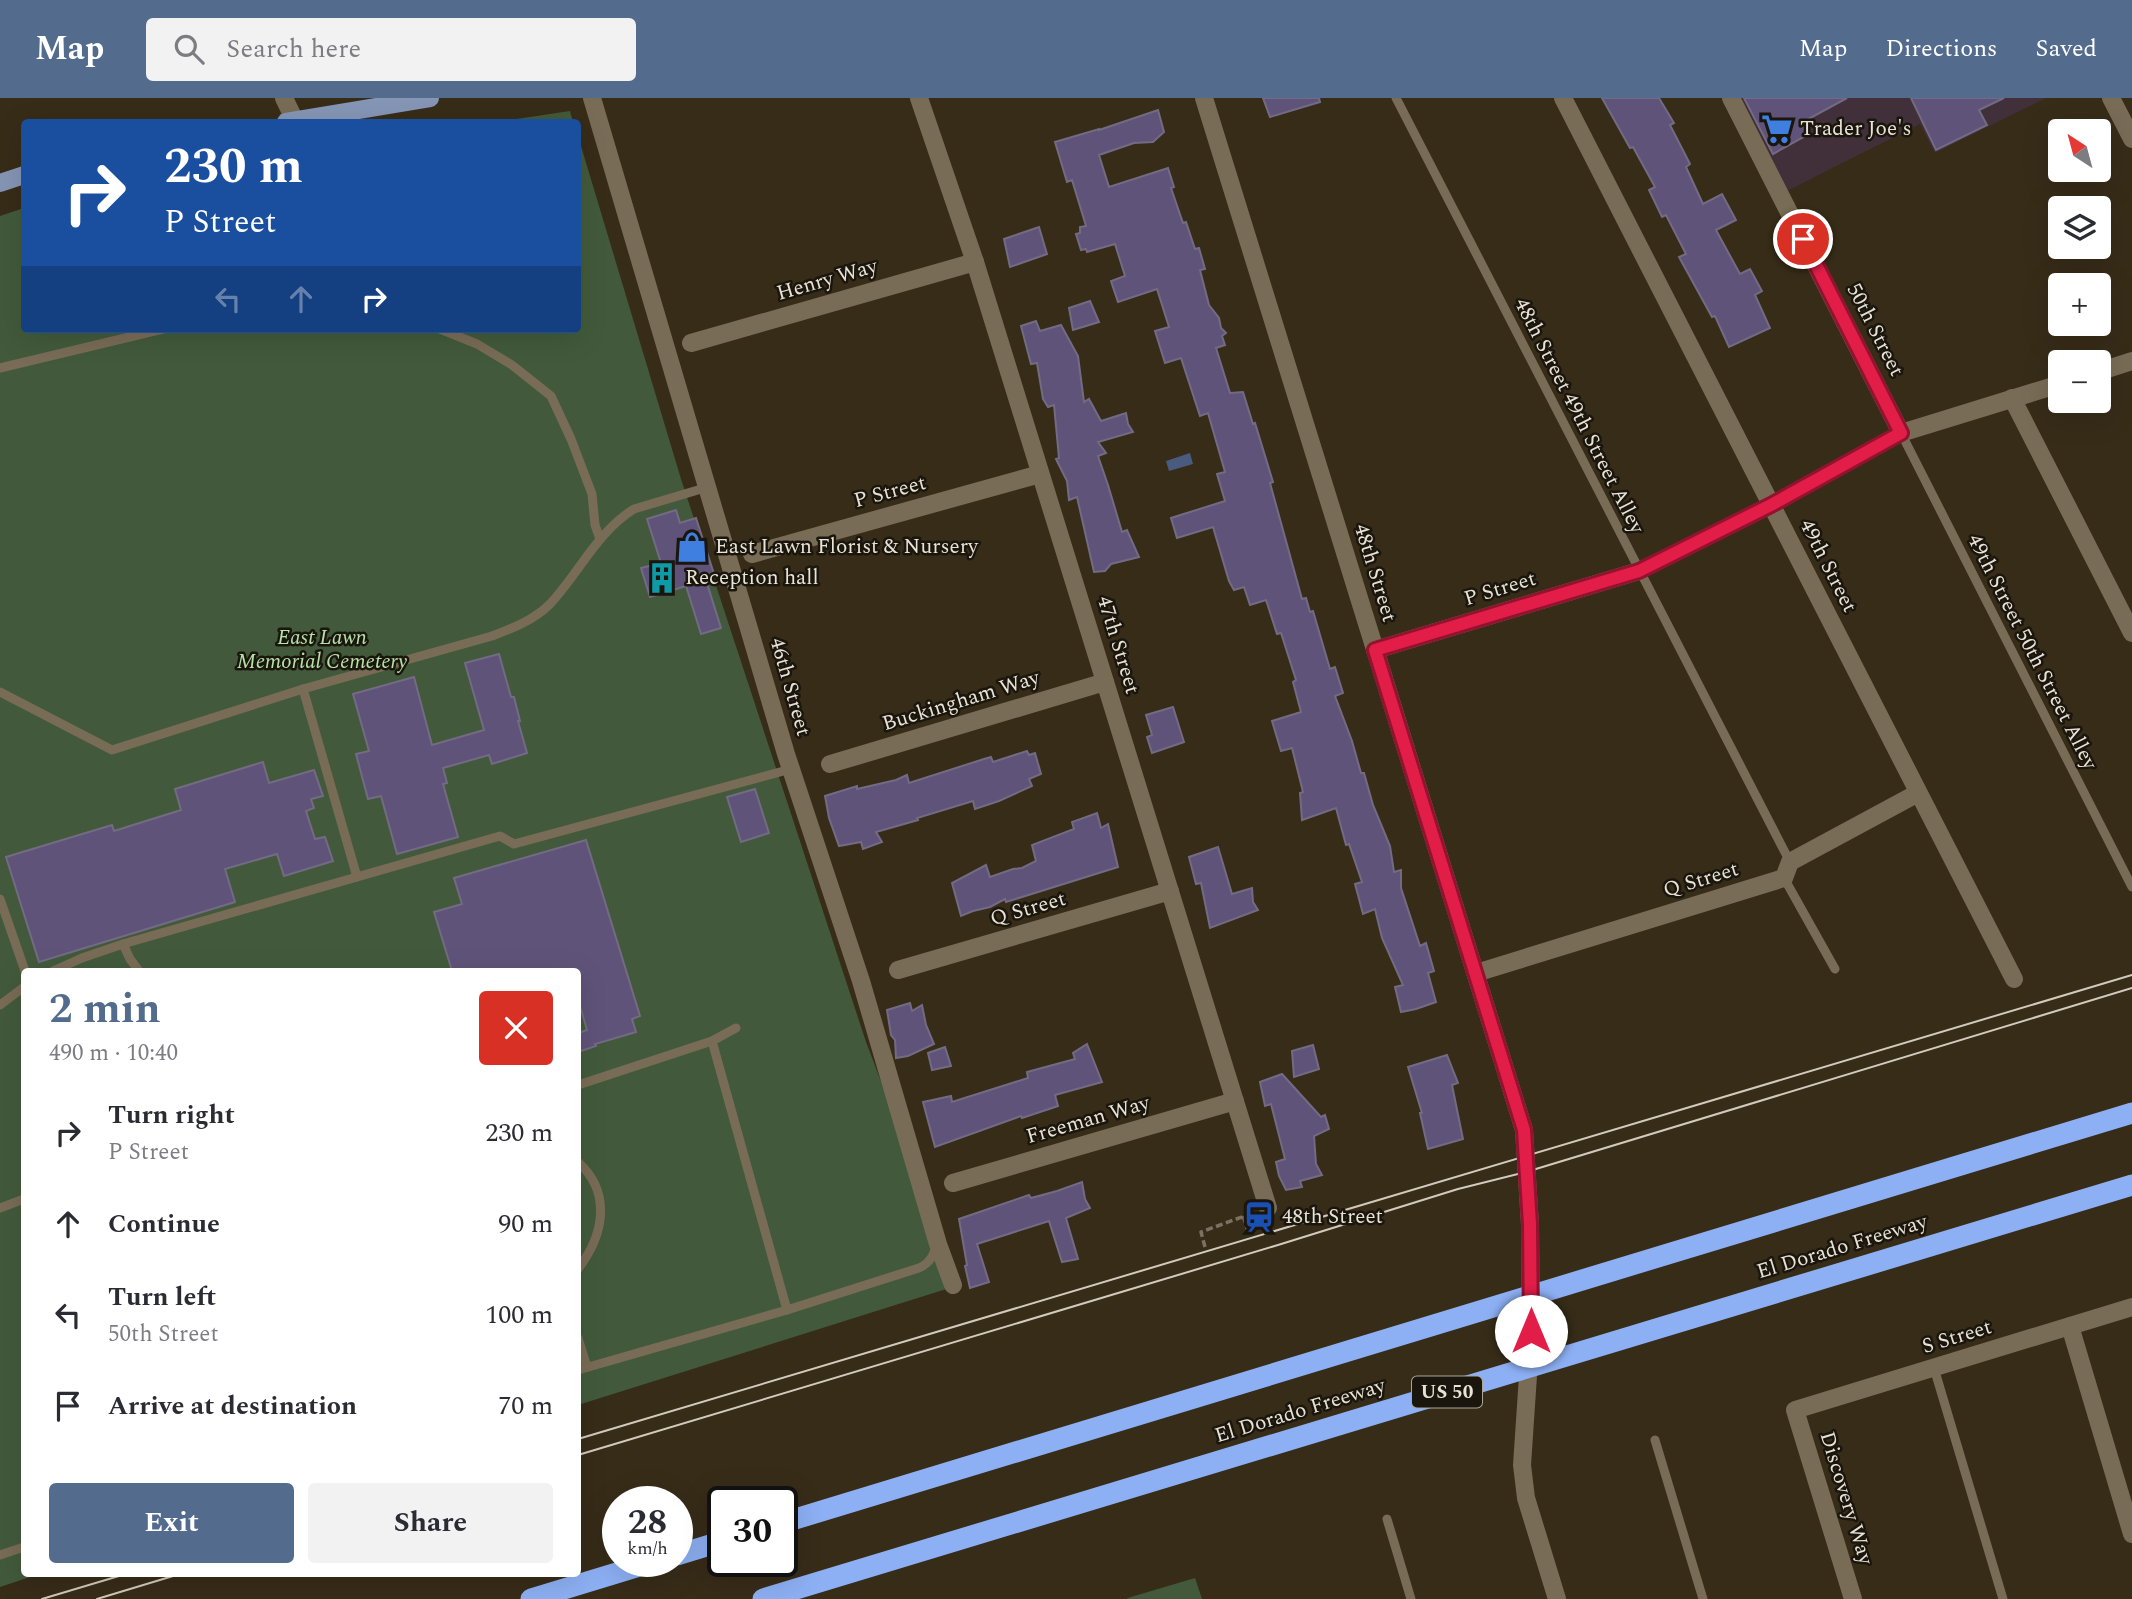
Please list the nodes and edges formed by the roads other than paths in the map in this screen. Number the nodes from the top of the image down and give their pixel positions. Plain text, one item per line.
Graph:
1 (284, 98) edge
2 (430, 98) edge
3 (592, 98) edge
4 (919, 98) edge
5 (1204, 98) edge
6 (1396, 98) edge
7 (1563, 98) edge
8 (1731, 98) edge
9 (2111, 98) edge
10 (290, 119) edge
11 (308, 119) edge
12 (2132, 139) edge
13 (21, 176) edge
14 (0, 183) edge
15 (975, 262) junction
16 (146, 333) edge
17 (450, 333) edge
18 (691, 342) dead end
19 (2132, 362) edge
20 (0, 368) edge
21 (2111, 368) edge
22 (2048, 388) edge
23 (2012, 398) junction
24 (1901, 433) junction
25 (1040, 474) junction
26 (708, 487) junction
27 (1771, 505) junction
28 (600, 539) junction
29 (752, 554) dead end
30 (1639, 571) junction
31 (2132, 633) edge
32 (1375, 650) junction
33 (1105, 682) junction
34 (303, 689) junction
35 (0, 692) edge
36 (830, 764) dead end
37 (791, 769) junction
38 (1918, 793) junction
39 (1787, 870) junction
40 (356, 877) junction
41 (2132, 887) edge
42 (1170, 891) junction
43 (0, 899) edge
44 (124, 944) junction
45 (24, 968) edge
46 (60, 968) edge
47 (137, 968) edge
48 (1835, 969) dead end
49 (898, 971) dead end
50 (1476, 973) junction
51 (2014, 979) dead end
52 (21, 989) edge
53 (0, 1005) edge
54 (736, 1028) dead end
55 (712, 1041) junction
56 (581, 1084) edge
57 (1235, 1101) junction
58 (2132, 1113) edge
59 (581, 1165) edge
60 (953, 1183) dead end
61 (2132, 1185) edge
62 (21, 1200) edge
63 (0, 1208) edge
64 (1268, 1208) road end
65 (938, 1244) junction
66 (581, 1264) edge
67 (953, 1285) dead end
68 (2132, 1307) edge
69 (787, 1310) junction
70 (2070, 1326) junction
71 (1934, 1367) junction
72 (582, 1369) edge
73 (1795, 1410) joint
74 (1655, 1440) dead end
75 (798, 1517) edge
76 (1387, 1519) dead end
77 (2132, 1534) edge
78 (21, 1548) edge
79 (0, 1555) edge
80 (603, 1577) edge
81 (531, 1599) edge
82 (763, 1599) edge
83 (1410, 1599) edge
84 (1557, 1599) edge
85 (1703, 1599) edge
86 (1853, 1599) edge
87 (2003, 1599) edge

1 - 10 street
2 - 11 main road
3 - 26 street, 46th Street
4 - 15 street, 47th Street
5 - 32 street, 48th Street
6 - 30 lane, 48th Street 49th Street Alley
7 - 27 street, 49th Street
8 - 24 street, 50th Street
9 - 12 street
13 - 14 main road
15 - 18 street, Henry Way
15 - 25 street, 47th Street
16 - 20 lane
17 - 28 lane
19 - 21 street
22 - 23 street
23 - 24 street
23 - 31 street
24 - 27 lane
24 - 41 lane, 49th Street 50th Street Alley
25 - 29 street, P Street
25 - 33 street, 47th Street
26 - 28 lane
26 - 37 street, 46th Street
27 - 30 lane
27 - 38 street, 49th Street
28 - 34 lane
30 - 32 street, P Street
30 - 39 lane, 48th Street 49th Street Alley
32 - 50 street, 48th Street
33 - 36 street, Buckingham Way
33 - 42 street, 47th Street
34 - 35 lane
34 - 40 lane
37 - 40 lane
37 - 65 street, 46th Street
38 - 39 street, Q Street
38 - 51 street, 49th Street
39 - 48 lane, 48th Street 49th Street Alley
39 - 50 street, Q Street
40 - 44 lane
42 - 49 street, Q Street
42 - 57 street, 47th Street
43 - 45 lane
44 - 46 lane
44 - 47 lane
50 - 84 street, 48th Street
52 - 53 lane
54 - 55 lane
55 - 56 lane
55 - 69 lane
57 - 60 street, Freeman Way
57 - 64 street, 47th Street
58 - 75 highway, El Dorado Freeway
59 - 66 lane
61 - 82 highway, El Dorado Freeway / US 50
62 - 63 lane
65 - 67 street, 46th Street
65 - 69 lane
68 - 70 street, S Street
69 - 72 lane
70 - 71 street, S Street
70 - 77 street
71 - 73 street, S Street
71 - 87 lane
73 - 86 street, Discovery Way
74 - 85 lane
76 - 83 lane
78 - 79 lane
80 - 81 highway

